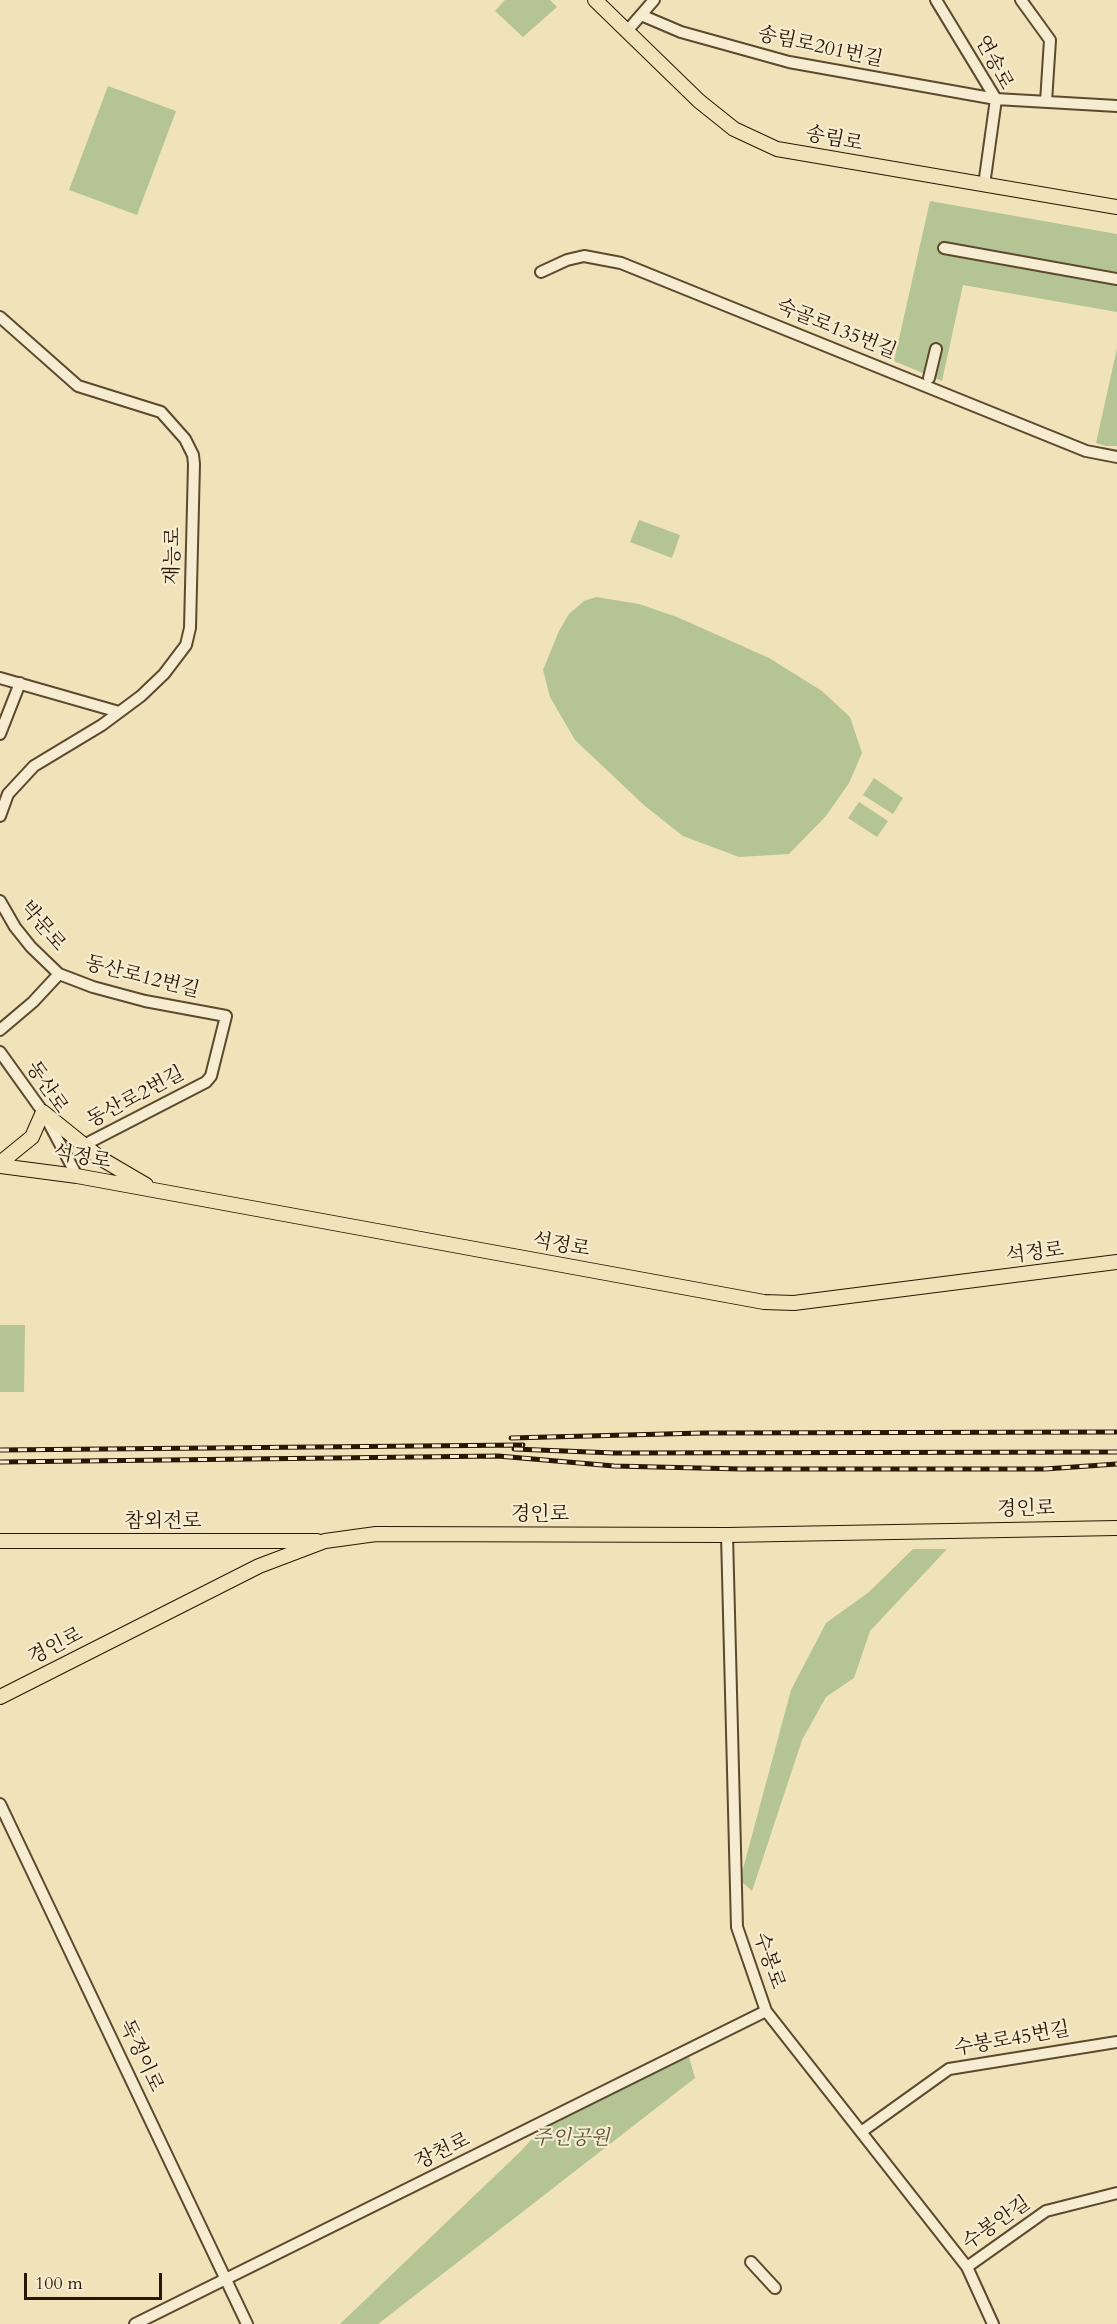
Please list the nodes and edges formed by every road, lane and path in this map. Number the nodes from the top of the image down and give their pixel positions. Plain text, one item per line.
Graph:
1 (595, 0) edge
2 (654, 0) edge
3 (936, 0) edge
4 (1021, 0) edge
5 (641, 15) junction
6 (627, 31) junction
7 (996, 99) junction
8 (1046, 102) junction
9 (1117, 106) edge
10 (984, 185) junction
11 (1117, 207) edge
12 (944, 248) dead end
13 (541, 272) dead end
14 (1117, 279) edge
15 (0, 318) edge
16 (936, 349) dead end
17 (929, 378) dead end
18 (1117, 457) edge
19 (0, 678) edge
20 (20, 683) junction
21 (119, 712) junction
22 (0, 734) edge
23 (4, 792) edge
24 (0, 816) edge
25 (0, 901) edge
26 (59, 974) junction
27 (226, 1016) joint
28 (0, 1030) edge
29 (0, 1052) edge
30 (42, 1112) junction
31 (84, 1145) junction
32 (0, 1165) edge
33 (77, 1176) junction
34 (161, 1193) junction
35 (1117, 1262) edge
36 (1117, 1528) edge
37 (727, 1535) junction
38 (0, 1541) edge
39 (325, 1541) junction
40 (0, 1697) edge
41 (0, 1804) edge
42 (766, 2011) junction
43 (1117, 2042) edge
44 (861, 2132) junction
45 (1117, 2193) edge
46 (751, 2262) dead end
47 (967, 2267) junction
48 (226, 2279) junction
49 (775, 2288) dead end
50 (135, 2324) edge
51 (248, 2324) edge
52 (993, 2324) edge

1 - 6 main road, 송림로
2 - 5 street
3 - 7 street, 연송로
4 - 8 street
5 - 6 street
5 - 7 street, 송림로201번길
6 - 10 main road, 송림로
7 - 8 street, 송림로201번길
7 - 10 street, 연송로
8 - 9 street, 송림로201번길
10 - 11 main road, 송림로
12 - 14 street
13 - 18 street, 숙골로135번길
15 - 21 street, 재능로
16 - 17 street
19 - 20 street
20 - 21 street
20 - 22 street
21 - 23 street, 재능로
23 - 24 street, 재능로
25 - 26 street, 박문로
26 - 27 street, 동산로12번길
26 - 28 street, 동산로12번길
27 - 31 street, 동산로2번길
29 - 30 street, 동산로
30 - 31 main road
30 - 32 main road
30 - 33 street, 동산로
31 - 34 main road
32 - 33 main road, 석정로
33 - 34 main road, 석정로
34 - 35 main road, 석정로
36 - 37 main road, 경인로
37 - 39 main road, 경인로
37 - 42 street, 수봉로
38 - 39 main road, 참외전로
39 - 40 main road, 경인로
41 - 48 street, 독정이로
42 - 44 street, 수봉로
42 - 48 street, 장천로
43 - 44 street, 수봉로45번길
44 - 47 street, 수봉로
45 - 47 street, 수봉안길
46 - 49 street
47 - 52 street, 수봉로
48 - 50 street, 장천로
48 - 51 street, 독정이로

